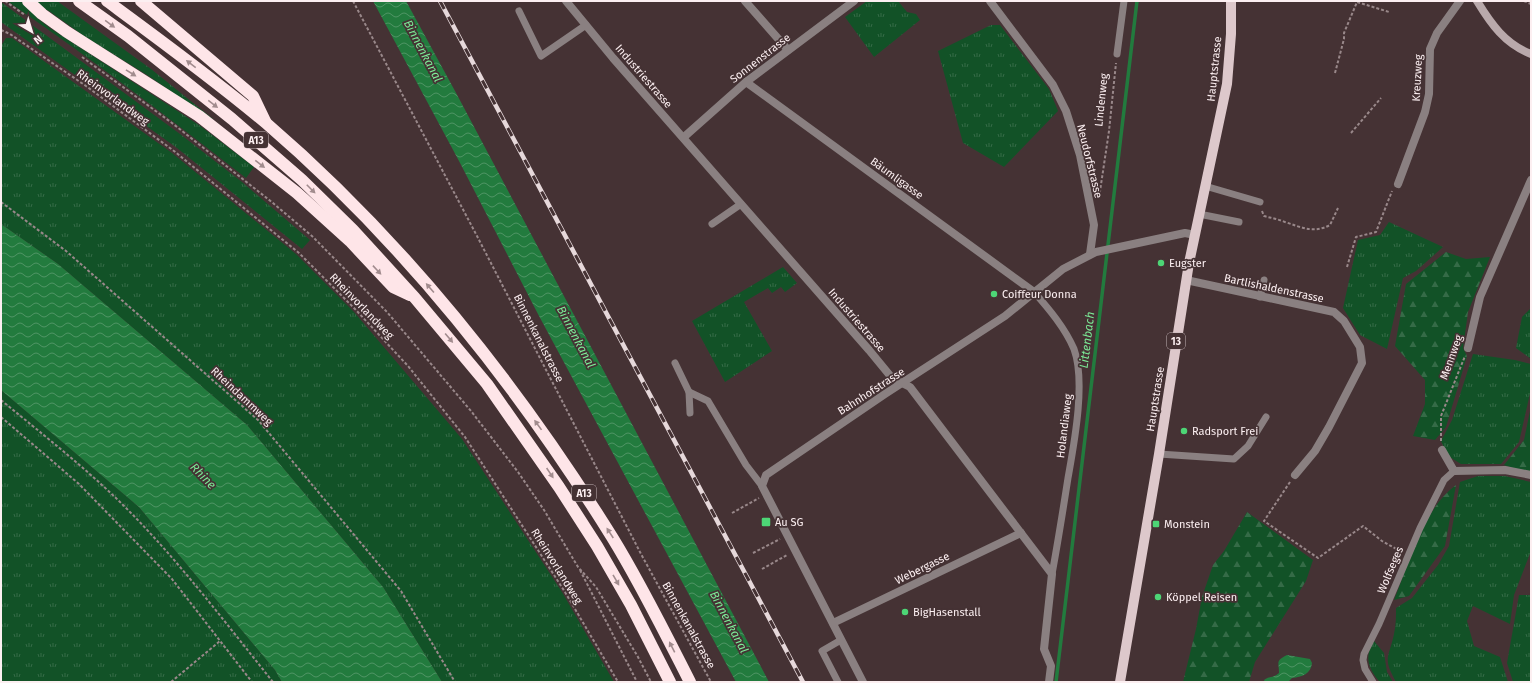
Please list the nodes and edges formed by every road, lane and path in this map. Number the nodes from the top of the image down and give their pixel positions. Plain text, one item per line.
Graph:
1 (5, 1) edge
2 (28, 1) edge
3 (79, 1) edge
4 (106, 1) edge
5 (141, 1) edge
6 (353, 1) edge
7 (566, 1) edge
8 (745, 1) edge
9 (854, 1) edge
10 (990, 1) edge
11 (1124, 1) edge
12 (1231, 1) edge
13 (1460, 1) edge
14 (1477, 1) edge
15 (1524, 1) edge
16 (1531, 4) edge
17 (519, 11) dead end
18 (1389, 12) dead end
19 (27, 17) dead end
20 (586, 25) junction
21 (1, 30) edge
22 (788, 50) junction
23 (76, 53) dead end
24 (1117, 54) joint
25 (1531, 54) edge
26 (1335, 73) dead end
27 (746, 82) junction
28 (1381, 98) dead end
29 (265, 123) junction
30 (1351, 132) dead end
31 (684, 137) junction
32 (1531, 180) edge
33 (1398, 184) joint
34 (1205, 186) junction
35 (1, 202) edge
36 (1260, 202) joint
37 (1098, 203) dead end
38 (741, 204) junction
39 (1338, 208) dead end
40 (1199, 214) junction
41 (1239, 222) dead end
42 (712, 224) dead end
43 (1195, 235) junction
44 (1093, 253) junction
45 (1347, 266) dead end
46 (1186, 280) junction
47 (1264, 280) dead end
48 (1034, 292) junction
49 (1260, 297) junction
50 (416, 298) junction
51 (1468, 348) joint
52 (675, 363) dead end
53 (903, 383) junction
54 (689, 392) junction
55 (1, 400) edge
56 (690, 413) dead end
57 (1, 417) edge
58 (1266, 417) dead end
59 (1442, 450) joint
60 (1159, 454) junction
61 (1454, 471) junction
62 (1295, 475) joint
63 (1531, 475) edge
64 (762, 486) junction
65 (761, 497) dead end
66 (732, 513) dead end
67 (1021, 533) junction
68 (788, 535) junction
69 (1392, 546) dead end
70 (796, 550) junction
71 (753, 553) dead end
72 (578, 567) junction
73 (762, 569) dead end
74 (1052, 574) junction
75 (833, 623) junction
76 (841, 640) junction
77 (220, 641) junction
78 (171, 682) edge
79 (252, 682) edge
80 (273, 682) edge
81 (455, 682) edge
82 (618, 682) edge
83 (637, 682) edge
84 (651, 682) edge
85 (670, 682) edge
86 (690, 682) edge
87 (711, 682) edge
88 (838, 682) edge
89 (863, 682) edge
90 (1049, 682) edge
91 (1120, 682) edge
92 (1374, 682) edge

1 - 19 path
2 -> 50 highway, A13
3 -> 50 highway, A13
29 -> 4 highway, A13
5 - 29 highway, A13
6 - 87 path, Binnenkanalstrasse
7 - 20 street, Industriestrasse
8 - 22 street
9 - 22 street, Sonnenstrasse
10 - 44 street, Neudorfstrasse
11 - 24 lane
12 - 34 main road, Hauptstrasse / 13
13 - 33 street, Kreuzweg
14 - 25 street
15 - 16 path
17 - 20 lane
18 - 26 path
20 - 31 street, Industriestrasse
21 - 82 path, Rheinvorlandweg
22 - 27 street, Sonnenstrasse
23 - 72 path
24 - 37 path, Lindenweg
27 - 31 street, Sonnenstrasse
27 - 48 street, Bäumligasse
28 - 30 path
86 -> 29 highway, A13
31 - 38 street, Industriestrasse
32 - 51 street, Mennweg
33 - 45 path
34 - 36 lane
34 - 40 main road, Hauptstrasse / 13
35 - 81 path, Rheindammweg
36 - 39 path
38 - 42 lane
38 - 53 street, Industriestrasse
40 - 41 lane
40 - 43 main road, Hauptstrasse / 13
43 - 44 street, Bahnhofstrasse
43 - 46 main road, Hauptstrasse / 13
44 - 48 street, Bahnhofstrasse
46 - 49 street, Bartlishaldenstrasse
46 - 60 main road, Hauptstrasse / 13
47 - 49 lane
48 - 53 street, Bahnhofstrasse
48 - 74 lane, Holandiaweg
49 - 62 street, Bartlishaldenstrasse
50 -> 85 highway, A13
51 - 59 path, Mennweg
52 - 54 lane
53 - 64 street, Bahnhofstrasse
53 - 67 street, Industriestrasse
54 - 56 lane
54 - 64 lane
55 - 80 path
57 - 77 path
58 - 60 lane
59 - 61 street
60 - 91 main road, Hauptstrasse / 13
61 - 63 street
61 - 92 lane, Wolfseges
62 - 69 path
64 - 68 street
65 - 66 path
67 - 74 street, Industriestrasse
67 - 75 street, Webergasse
68 - 70 street
68 - 71 path
70 - 73 path
70 - 75 street
72 - 83 path
72 - 84 path
74 - 90 street
75 - 76 street
76 - 88 lane
76 - 89 street
77 - 78 path
77 - 79 path

